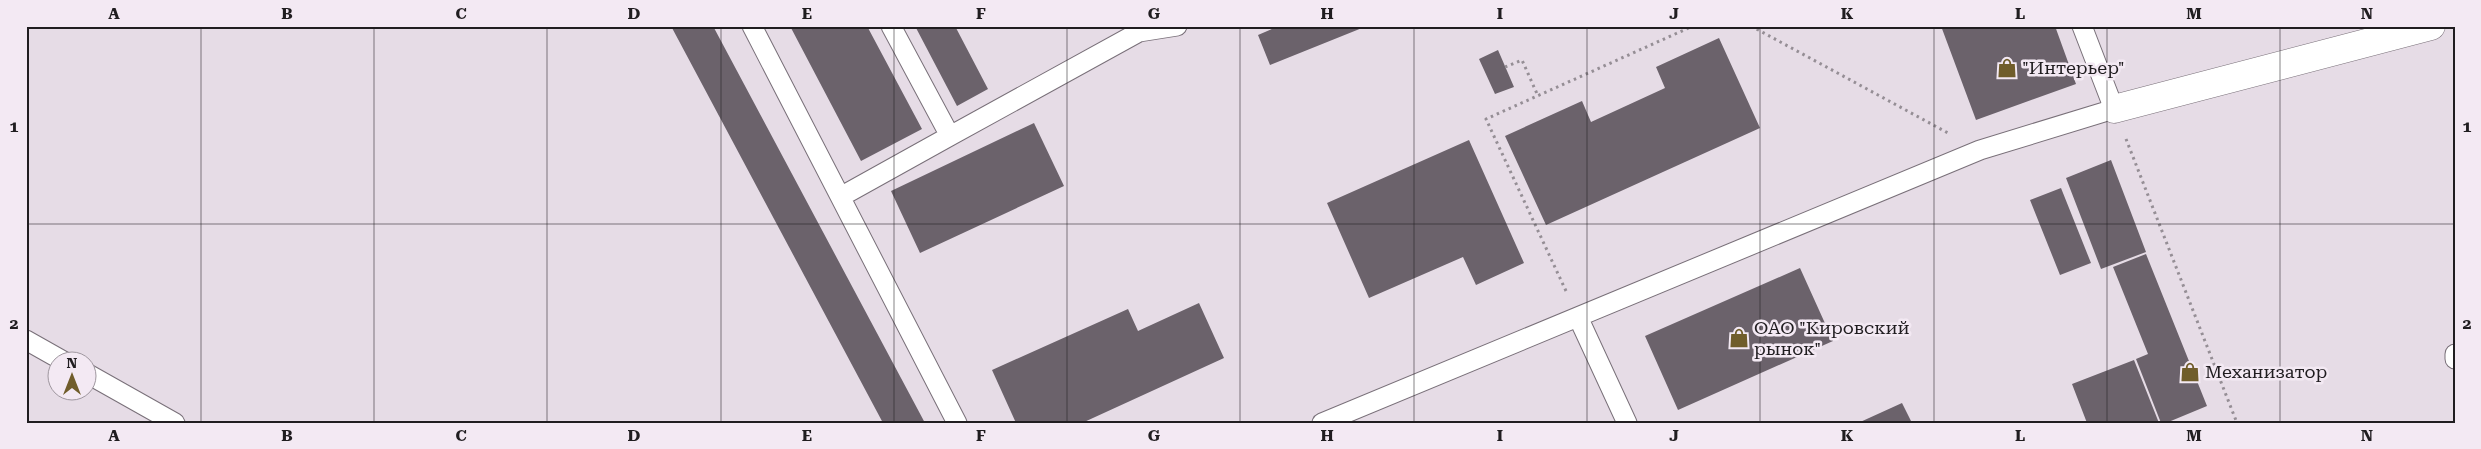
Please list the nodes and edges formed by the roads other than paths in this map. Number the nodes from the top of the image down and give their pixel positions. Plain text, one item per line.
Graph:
1 (752, 26) edge
2 (891, 26) edge
3 (1177, 26) edge
4 (2082, 26) edge
5 (2432, 26) edge
6 (2114, 109) junction
7 (950, 136) junction
8 (842, 196) junction
9 (1578, 317) junction
10 (27, 341) edge
11 (48, 353) edge
12 (2455, 354) edge
13 (2455, 359) edge
14 (98, 380) edge
15 (175, 423) edge
16 (958, 423) edge
17 (1322, 423) edge
18 (1627, 423) edge

1 - 8 lane
2 - 7 lane
3 - 7 lane
4 - 6 lane
5 - 6 street
6 - 9 lane
7 - 8 lane
8 - 16 lane
9 - 17 lane
9 - 18 lane
10 - 11 lane
12 - 13 lane
14 - 15 lane

